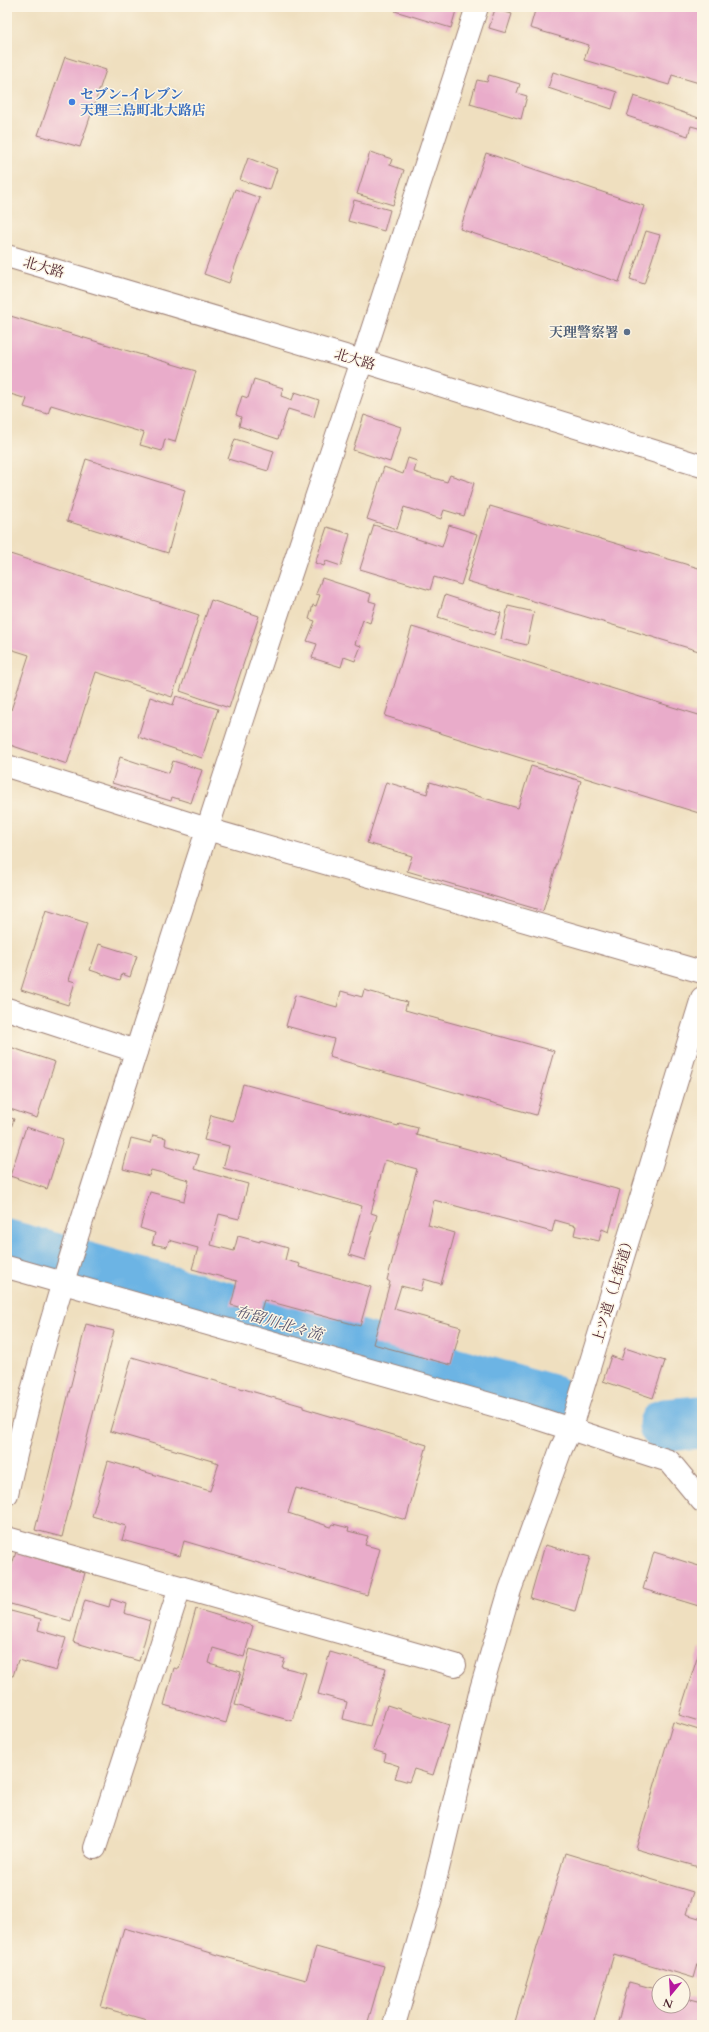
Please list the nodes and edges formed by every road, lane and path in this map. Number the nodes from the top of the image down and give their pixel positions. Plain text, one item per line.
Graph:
1 (477, 7) edge
2 (7, 256) edge
3 (362, 361) junction
4 (702, 466) edge
5 (7, 766) edge
6 (207, 830) junction
7 (702, 972) edge
8 (702, 998) edge
9 (7, 1009) edge
10 (136, 1051) junction
11 (7, 1267) edge
12 (66, 1270) junction
13 (570, 1430) junction
14 (10, 1464) edge
15 (7, 1494) edge
16 (702, 1501) edge
17 (7, 1538) edge
18 (180, 1587) junction
19 (455, 1665) dead end
20 (95, 1848) dead end
21 (394, 2025) edge

1 - 3 street
2 - 3 street, 北大路
3 - 4 street, 北大路
3 - 6 street
5 - 6 street
6 - 7 street
6 - 10 street
8 - 13 street, 上ツ道（上街道）
9 - 10 street
10 - 12 street
11 - 12 street
12 - 13 street
12 - 14 street
13 - 16 street
13 - 21 street, 上ツ道（上街道）
14 - 15 street
17 - 18 street
18 - 19 street
18 - 20 street

